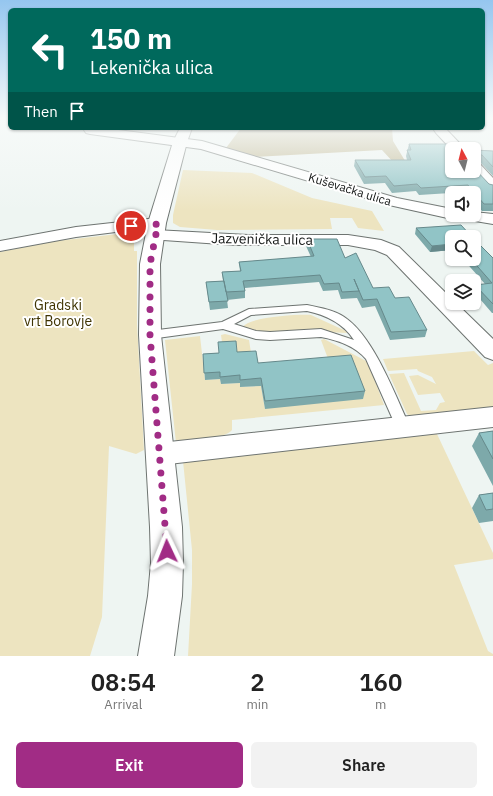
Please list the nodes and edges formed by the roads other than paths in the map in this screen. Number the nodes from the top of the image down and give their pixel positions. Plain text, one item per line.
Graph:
1 (179, 150) edge
2 (219, 150) edge
3 (481, 174) edge
4 (493, 187) edge
5 (445, 213) edge
6 (481, 217) edge
7 (493, 219) edge
8 (156, 229) junction
9 (0, 246) edge
10 (224, 325) junction
11 (150, 335) junction
12 (493, 352) edge
13 (368, 353) junction
14 (493, 417) edge
15 (403, 427) junction
16 (160, 454) junction
17 (156, 656) edge

1 - 8 street
2 - 5 street, Kuševačka ulica
3 - 4 street
6 - 7 street
8 - 9 street, Jazvenička ulica
8 - 11 street
8 - 12 street, Jazvenička ulica
10 - 11 lane
10 - 13 lane
10 - 13 lane
11 - 16 street
13 - 15 lane
14 - 15 street
15 - 16 street
16 - 17 street

